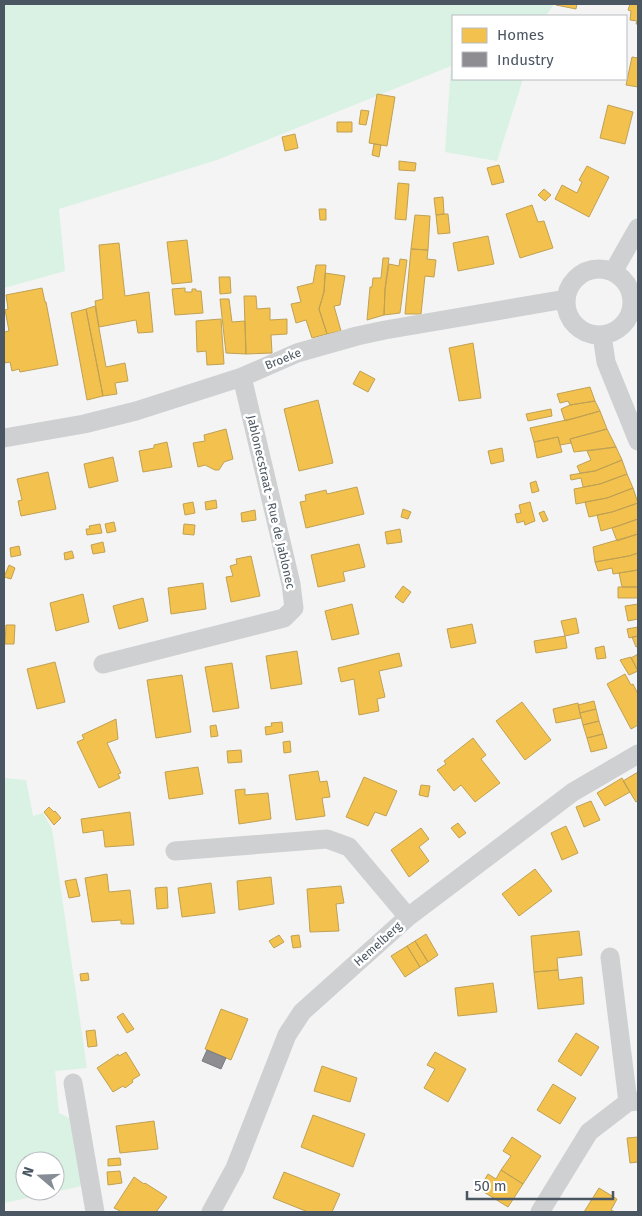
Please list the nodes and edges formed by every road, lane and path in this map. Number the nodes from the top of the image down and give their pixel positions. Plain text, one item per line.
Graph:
1 (638, 228) edge
2 (613, 272) junction
3 (566, 299) junction
4 (602, 335) junction
5 (242, 377) junction
6 (4, 438) edge
7 (638, 442) edge
8 (103, 664) dead end
9 (638, 754) edge
10 (175, 852) dead end
11 (408, 917) junction
12 (610, 957) dead end
13 (73, 1083) dead end
14 (633, 1102) edge
15 (95, 1212) edge
16 (211, 1212) edge
17 (540, 1212) edge

1 - 2 street
2 - 3 street
2 - 4 street
3 - 4 street
3 - 5 street, Broeke
4 - 7 street
5 - 6 street, Broeke
5 - 8 street, Jablonecstraat - Rue de Jablonec
9 - 11 street, Hemelberg
10 - 11 street
11 - 16 street, Hemelberg
12 - 14 street
13 - 15 street
14 - 17 street

